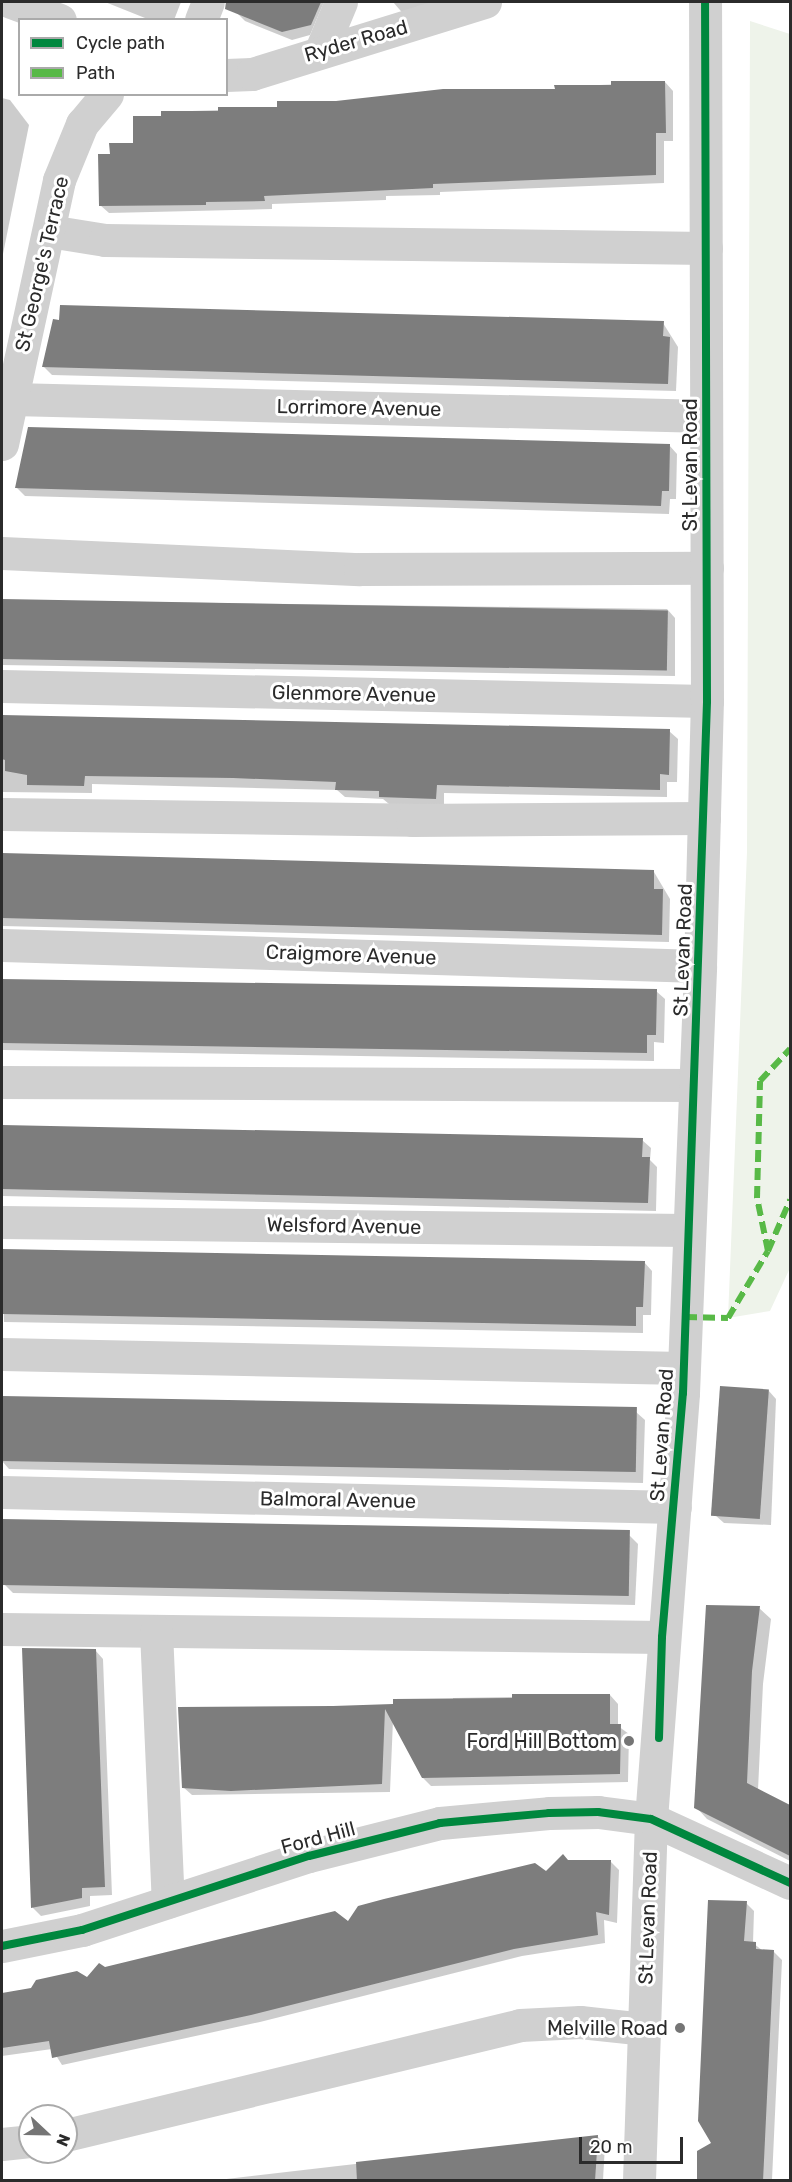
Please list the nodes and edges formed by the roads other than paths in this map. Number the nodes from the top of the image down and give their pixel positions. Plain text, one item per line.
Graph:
1 (11, 2) edge
2 (208, 2) edge
3 (340, 2) edge
4 (485, 2) edge
5 (705, 2) edge
6 (55, 18) edge
7 (202, 18) edge
8 (321, 50) junction
9 (228, 75) edge
10 (106, 96) edge
11 (48, 231) junction
12 (706, 248) junction
13 (12, 399) junction
14 (706, 416) junction
15 (2, 444) edge
16 (2, 554) edge
17 (707, 568) junction
18 (2, 686) edge
19 (707, 701) junction
20 (2, 814) edge
21 (704, 818) junction
22 (2, 945) edge
23 (700, 966) junction
24 (2, 1082) edge
25 (694, 1085) junction
26 (2, 1222) edge
27 (687, 1230) junction
28 (2, 1354) edge
29 (683, 1368) junction
30 (2, 1492) edge
31 (675, 1507) junction
32 (2, 1629) edge
33 (156, 1631) junction
34 (662, 1637) junction
35 (651, 1820) junction
36 (790, 1883) edge
37 (168, 1902) junction
38 (2, 1946) edge
39 (644, 2029) junction
40 (78, 2132) edge
41 (18, 2142) edge
42 (2, 2144) edge
43 (639, 2181) edge

1 - 6 street
2 - 7 street
3 - 8 street
4 - 8 street, Ryder Road
5 - 12 street, St Levan Road
8 - 9 street, Ryder Road
10 - 11 street, St George's Terrace
11 - 12 street
11 - 13 street, St George's Terrace
12 - 14 street, St Levan Road
13 - 14 street, Lorrimore Avenue
13 - 15 street, St George's Terrace
14 - 17 street, St Levan Road
16 - 17 street
17 - 19 street, St Levan Road
18 - 19 street, Glenmore Avenue
19 - 21 street, St Levan Road
20 - 21 street
21 - 23 street, St Levan Road
22 - 23 street, Craigmore Avenue
23 - 25 street, St Levan Road
24 - 25 street
25 - 27 street, St Levan Road
26 - 27 street, Welsford Avenue
27 - 29 street, St Levan Road
28 - 29 street
29 - 31 street, St Levan Road
30 - 31 street, Balmoral Avenue
31 - 34 street, St Levan Road
32 - 33 street
33 - 34 street
33 - 37 street
34 - 35 street, St Levan Road
35 - 36 street
35 - 37 street, Ford Hill
35 - 39 street, St Levan Road
37 - 38 street, Ford Hill
39 - 40 street
39 - 43 street, St Levan Road
41 - 42 street

